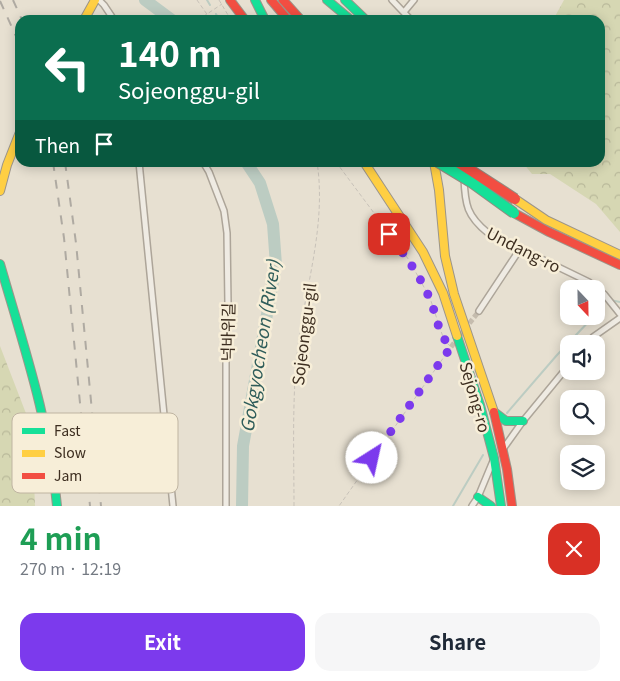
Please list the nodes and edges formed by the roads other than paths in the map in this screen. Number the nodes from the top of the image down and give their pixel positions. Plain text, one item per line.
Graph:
1 (96, 0) edge
2 (255, 0) edge
3 (271, 0) edge
4 (283, 0) edge
5 (327, 0) edge
6 (345, 0) edge
7 (392, 0) edge
8 (414, 0) edge
9 (226, 2) edge
10 (404, 12) junction
11 (87, 15) edge
12 (111, 15) edge
13 (240, 15) edge
14 (262, 15) edge
15 (284, 15) edge
16 (296, 15) edge
17 (345, 15) edge
18 (361, 15) edge
19 (407, 15) edge
20 (15, 145) edge
21 (139, 167) edge
22 (206, 167) edge
23 (361, 167) edge
24 (367, 167) edge
25 (435, 167) edge
26 (446, 167) edge
27 (463, 167) edge
28 (466, 167) edge
29 (0, 191) edge
30 (393, 206) junction
31 (520, 249) junction
32 (620, 255) edge
33 (0, 264) edge
34 (620, 265) edge
35 (478, 311) tunnel mouth
36 (620, 314) edge
37 (620, 318) edge
38 (596, 335) edge
39 (560, 376) edge
40 (494, 412) junction
41 (42, 413) edge
42 (164, 413) edge
43 (523, 421) junction
44 (502, 450) junction
45 (494, 458) junction
46 (56, 493) edge
47 (172, 493) edge
48 (478, 496) junction
49 (57, 506) edge
50 (173, 506) edge
51 (226, 506) edge
52 (472, 506) edge
53 (490, 506) edge
54 (501, 506) edge
55 (512, 506) edge

1 - 11 main road
1 - 12 street
2 - 14 main road
3 - 15 main road
4 - 16 main road
5 - 17 main road
6 - 18 main road
7 - 10 street
8 - 10 street
9 - 13 main road
10 - 19 street
20 - 29 main road
21 - 42 street
22 - 51 street, 넉바위길
23 - 30 main road
24 - 30 main road, Sejong-ro
25 - 40 main road, Sejong-ro
26 - 34 main road, bridge
27 - 31 street, Undang-ro
28 - 32 main road, bridge
30 - 45 main road, Sejong-ro
31 - 35 street
31 - 36 street, Undang-ro
33 - 41 main road
37 - 38 street
39 - 43 street
40 - 43 main road
40 - 44 main road, Sejong-ro
43 - 44 street
44 - 45 street
44 - 55 main road, Sejong-ro
45 - 48 street
45 - 54 main road, Sejong-ro
46 - 49 main road
47 - 50 street
48 - 52 street
48 - 53 main road

